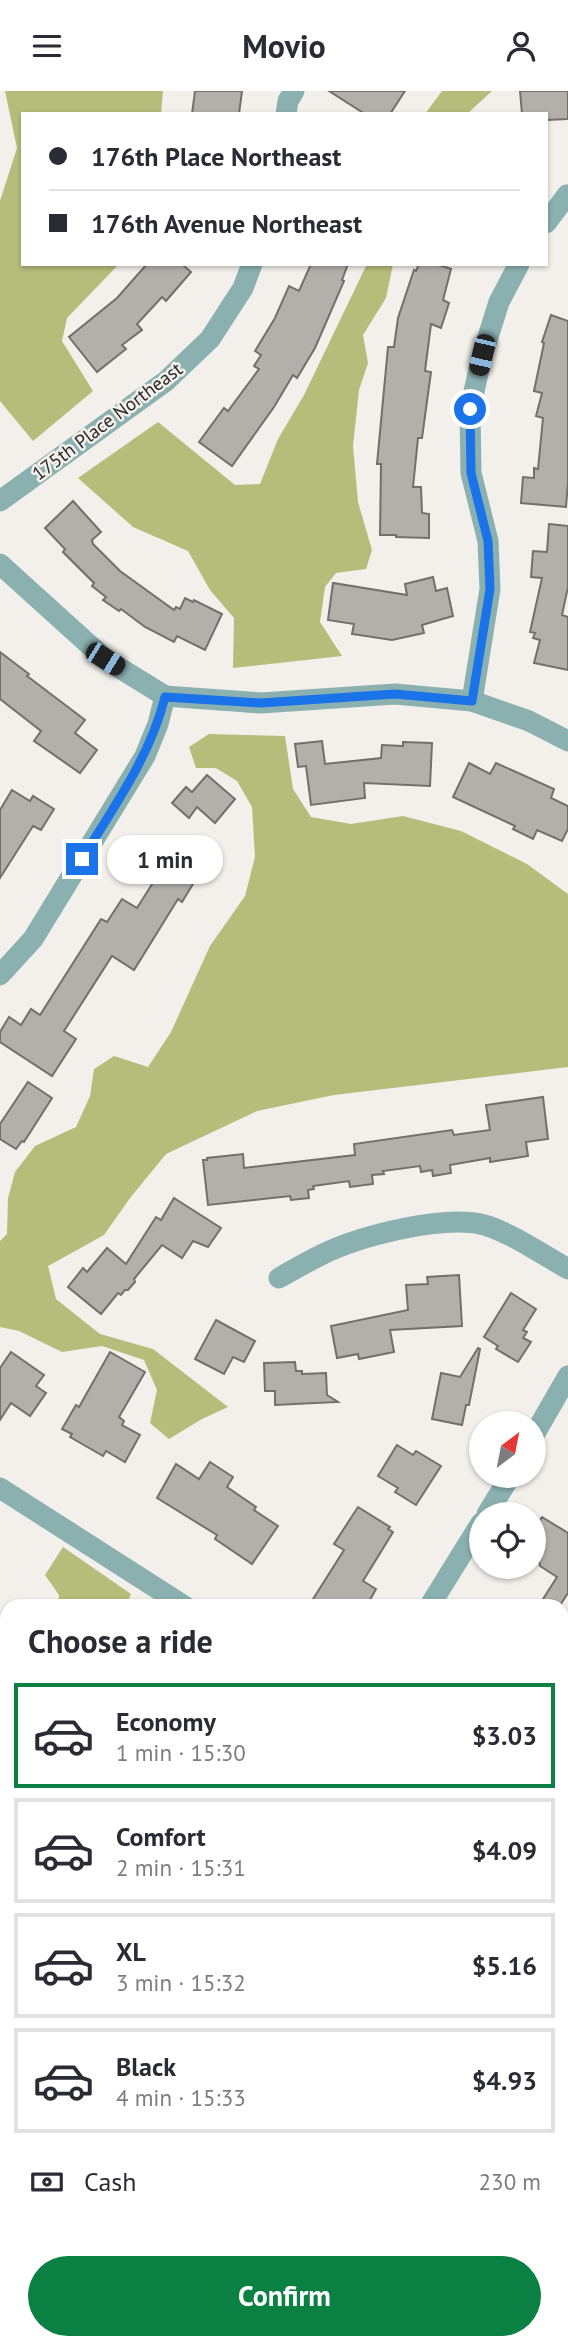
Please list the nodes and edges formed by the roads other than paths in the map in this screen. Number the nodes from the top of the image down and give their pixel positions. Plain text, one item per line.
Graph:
1 (294, 91) edge
2 (286, 112) edge
3 (567, 195) edge
4 (548, 220) edge
5 (251, 266) edge
6 (518, 266) edge
7 (0, 501) edge
8 (0, 564) edge
9 (165, 697) junction
10 (472, 701) junction
11 (568, 741) edge
12 (0, 975) edge
13 (568, 1269) edge
14 (279, 1278) dead end
15 (568, 1375) edge
16 (546, 1414) edge
17 (0, 1488) edge
18 (469, 1542) edge
19 (173, 1599) edge
20 (434, 1599) edge

1 - 2 street
3 - 4 street
5 - 7 street, 175th Place Northeast
6 - 10 street
8 - 9 street
9 - 10 street
9 - 12 street
10 - 11 street
13 - 14 street
15 - 16 street
17 - 19 street
18 - 20 street

